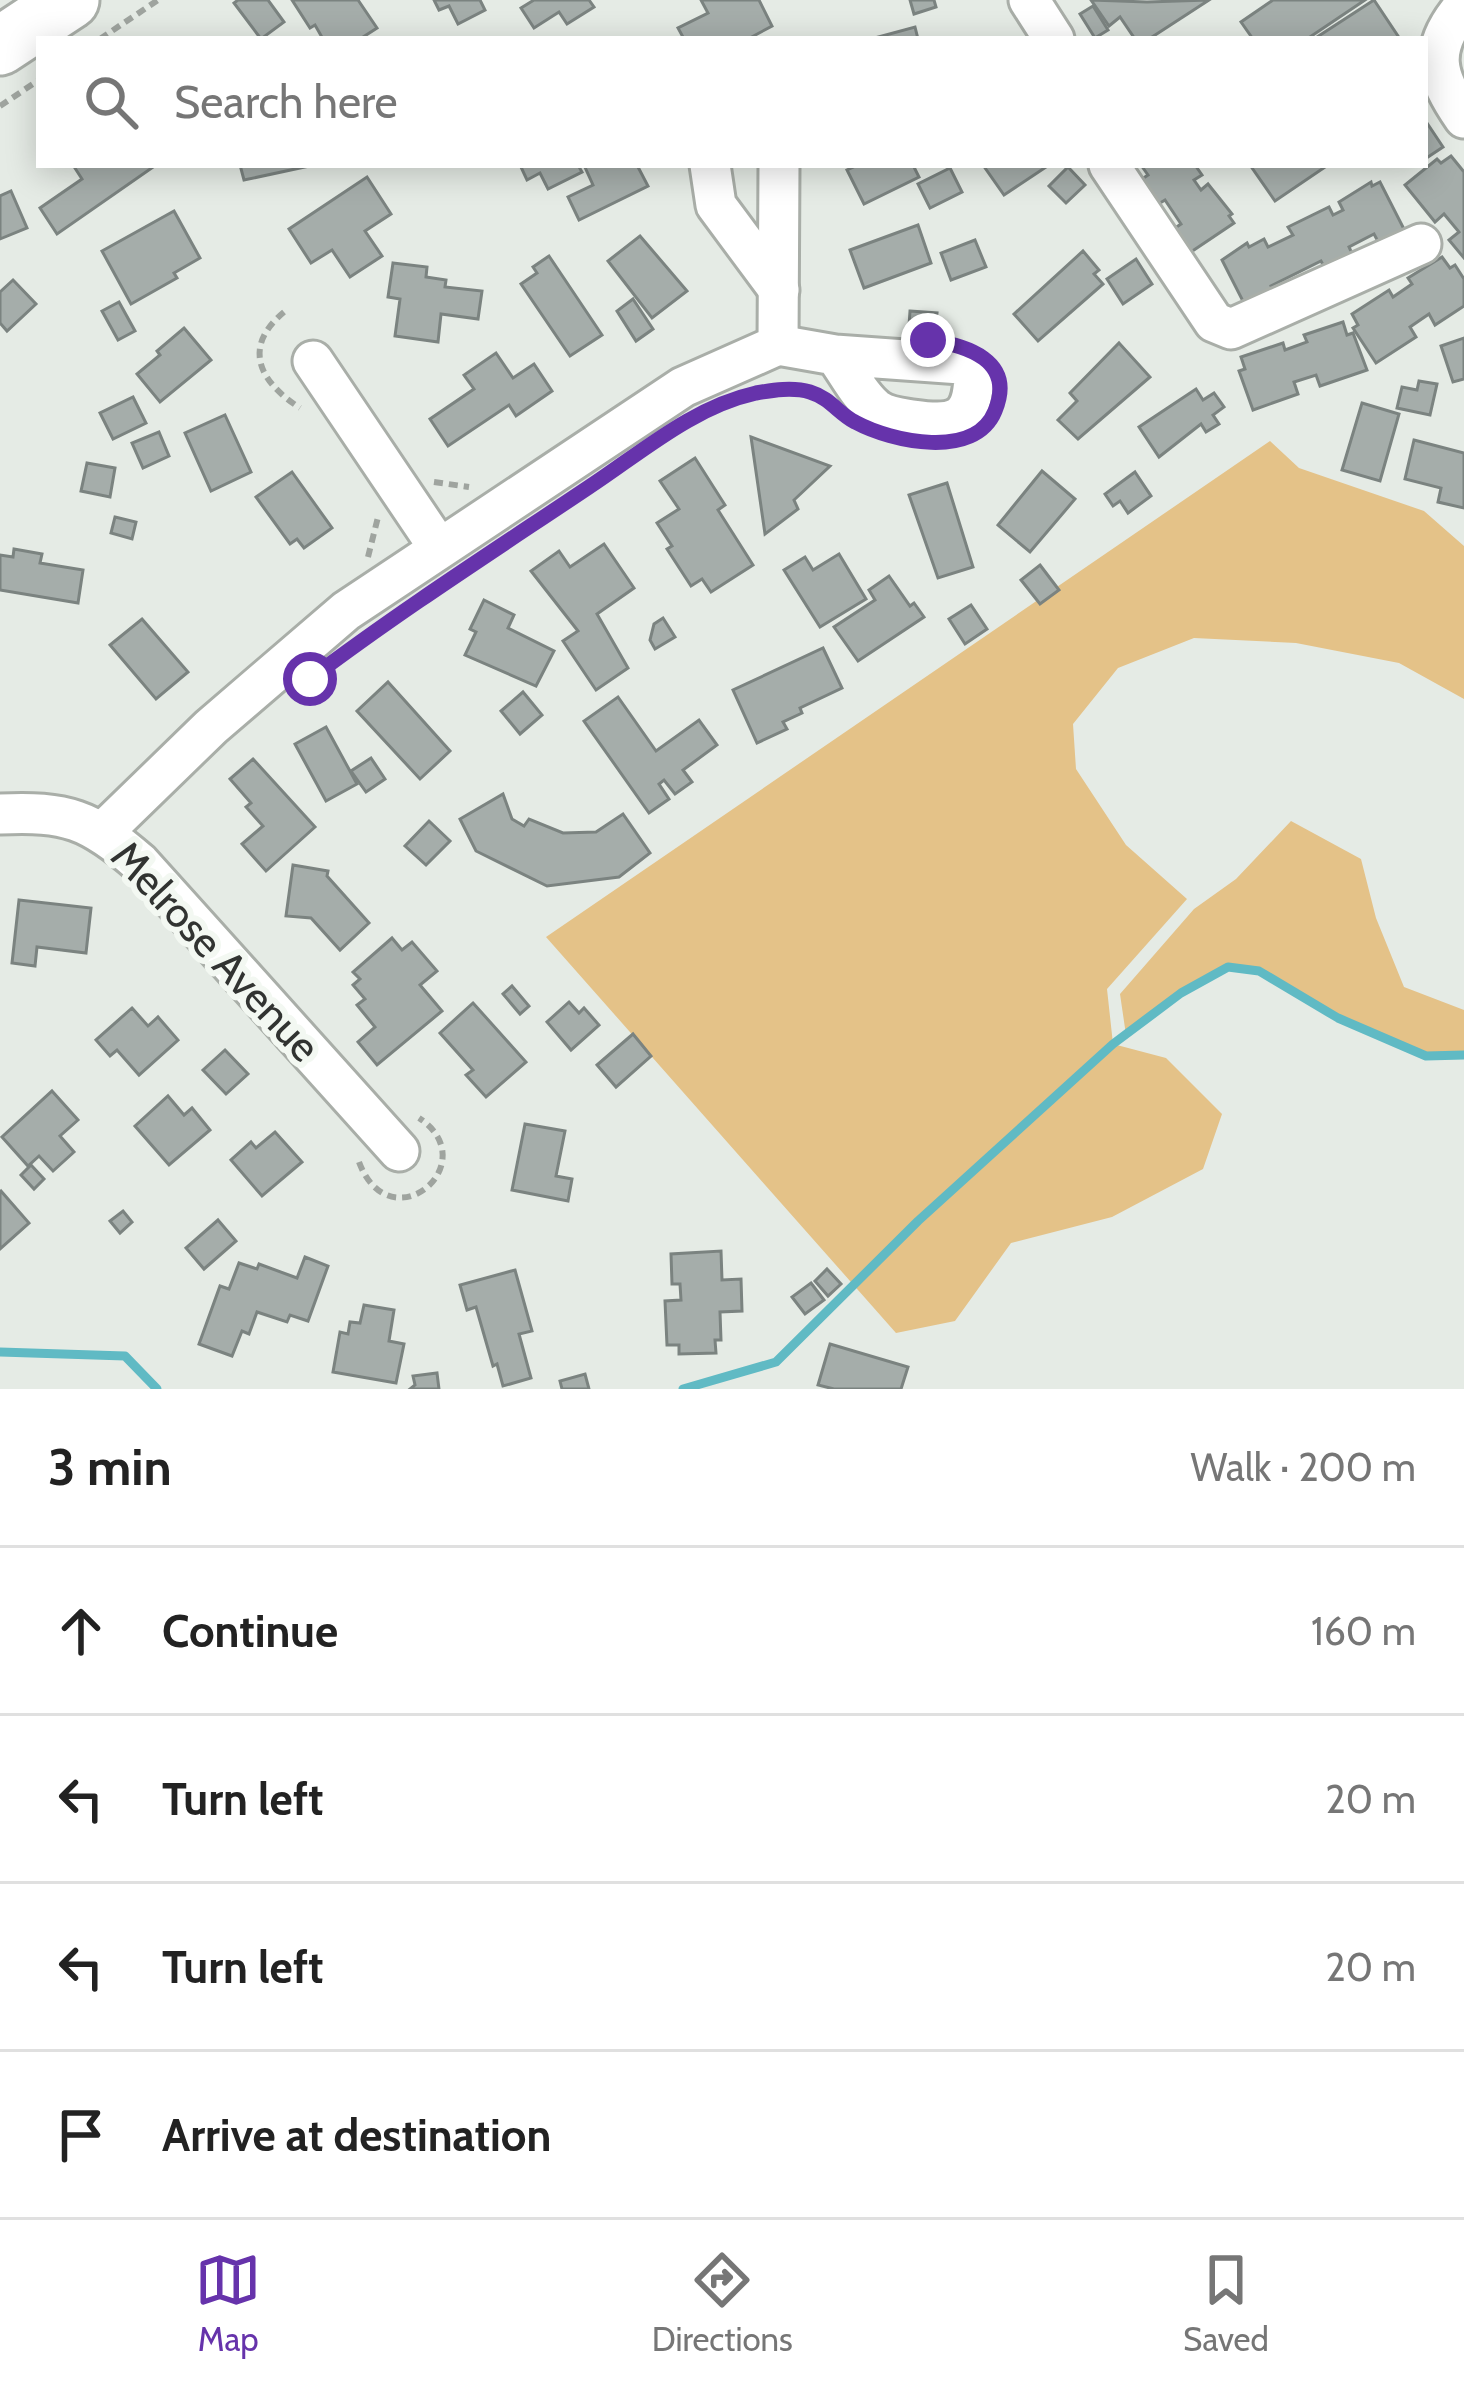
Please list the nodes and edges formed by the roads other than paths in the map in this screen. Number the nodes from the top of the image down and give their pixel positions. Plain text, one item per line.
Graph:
1 (70, 0) edge
2 (1029, 0) edge
3 (1464, 6) edge
4 (1052, 36) edge
5 (0, 46) edge
6 (1464, 118) edge
7 (710, 168) edge
8 (779, 168) edge
9 (1111, 168) edge
10 (1421, 244) dead end
11 (779, 290) junction
12 (778, 345) junction
13 (835, 355) dead end
14 (313, 361) dead end
15 (440, 548) junction
16 (0, 814) edge
17 (104, 831) junction
18 (399, 1151) dead end

1 - 5 highway
2 - 4 street
3 - 6 street
7 - 11 street
8 - 11 street
9 - 10 street
11 - 12 street
12 - 13 street
12 - 15 street
14 - 15 street
15 - 17 street
16 - 17 street, Melrose Avenue
17 - 18 street, Melrose Avenue

